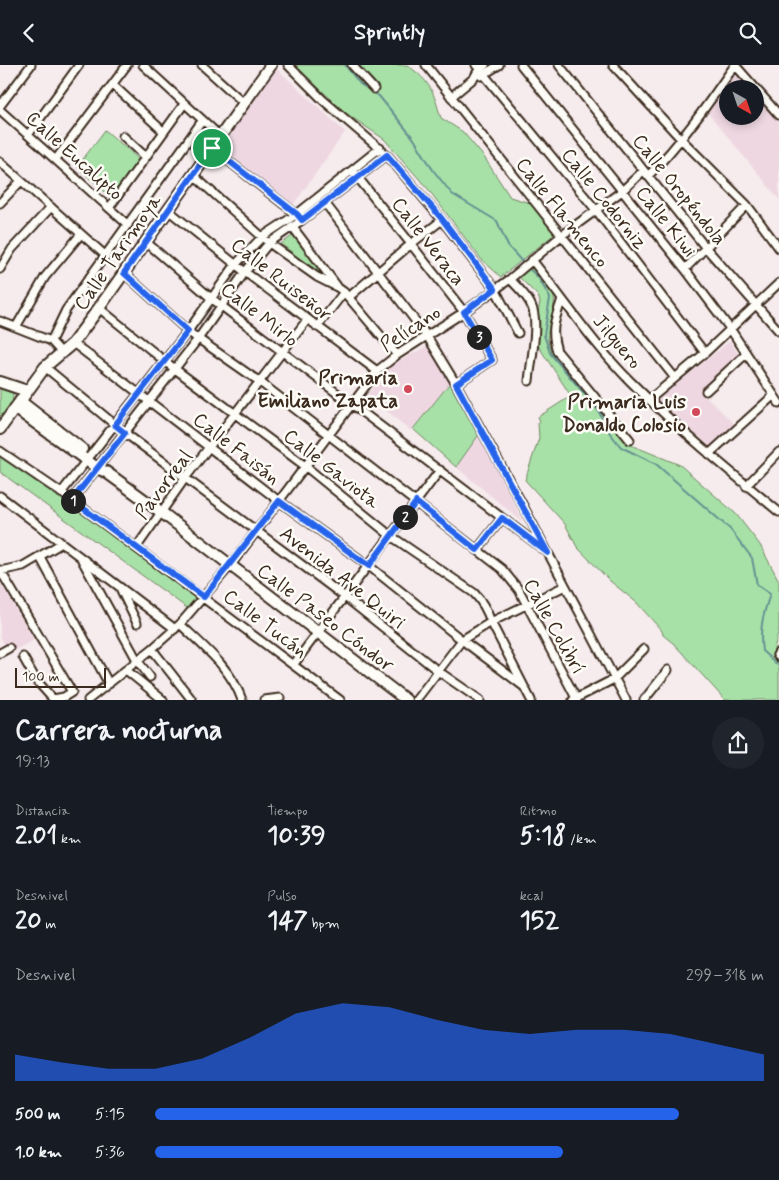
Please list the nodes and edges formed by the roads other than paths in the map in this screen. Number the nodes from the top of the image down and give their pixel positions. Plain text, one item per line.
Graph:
1 (31, 65) edge
2 (79, 65) edge
3 (128, 65) edge
4 (142, 65) edge
5 (202, 65) edge
6 (271, 65) edge
7 (288, 65) edge
8 (352, 65) edge
9 (426, 65) edge
10 (499, 65) edge
11 (521, 65) edge
12 (559, 65) edge
13 (613, 65) edge
14 (735, 65) edge
15 (480, 66) edge
16 (485, 76) junction
17 (474, 78) junction
18 (113, 85) junction
19 (374, 89) dead end
20 (451, 97) junction
21 (244, 103) junction
22 (184, 104) junction
23 (0, 108) edge
24 (779, 115) edge
25 (202, 121) junction
26 (164, 132) junction
27 (28, 135) junction
28 (122, 136) dead end
29 (220, 136) junction
30 (681, 139) junction
31 (212, 148) junction
32 (380, 148) junction
33 (387, 155) junction
34 (146, 157) junction
35 (56, 159) junction
36 (0, 162) edge
37 (351, 170) junction
38 (646, 173) junction
39 (193, 175) junction
40 (357, 178) junction
41 (22, 181) junction
42 (622, 191) junction
43 (0, 203) edge
44 (325, 203) junction
45 (747, 205) junction
46 (51, 207) junction
47 (109, 208) junction
48 (168, 210) junction
49 (596, 210) junction
50 (297, 214) junction
51 (442, 219) junction
52 (302, 220) junction
53 (128, 225) junction
54 (292, 226) junction
55 (80, 234) junction
56 (561, 236) junction
57 (262, 237) junction
58 (146, 242) junction
59 (269, 243) junction
60 (412, 244) junction
61 (706, 248) junction
62 (779, 248) edge
63 (106, 256) junction
64 (529, 262) junction
65 (236, 265) junction
66 (0, 269) edge
67 (685, 269) junction
68 (245, 272) junction
69 (379, 272) junction
70 (124, 273) junction
71 (510, 279) junction
72 (779, 283) edge
73 (495, 289) junction
74 (343, 292) junction
75 (211, 298) junction
76 (562, 299) junction
77 (221, 305) junction
78 (756, 305) junction
79 (99, 308) junction
80 (464, 312) junction
81 (307, 320) junction
82 (0, 321) edge
83 (16, 327) junction
84 (317, 327) junction
85 (731, 330) junction
86 (188, 331) junction
87 (779, 331) edge
88 (518, 333) dead end
89 (427, 336) junction
90 (198, 339) junction
91 (51, 341) junction
92 (72, 343) junction
93 (61, 352) junction
94 (283, 353) junction
95 (706, 353) junction
96 (746, 354) junction
97 (397, 355) junction
98 (164, 361) junction
99 (45, 367) junction
100 (175, 369) junction
101 (376, 371) junction
102 (675, 378) junction
103 (529, 381) dead end
104 (0, 382) edge
105 (260, 382) junction
106 (456, 384) junction
107 (27, 391) junction
108 (706, 391) dead end
109 (139, 393) junction
110 (774, 395) junction
111 (650, 399) junction
112 (149, 401) junction
113 (779, 403) edge
114 (351, 404) junction
115 (18, 405) junction
116 (235, 414) junction
117 (115, 425) junction
118 (0, 429) edge
119 (125, 433) junction
120 (328, 436) junction
121 (630, 440) dead end
122 (210, 447) junction
123 (0, 451) edge
124 (779, 452) edge
125 (709, 454) junction
126 (89, 458) junction
127 (305, 466) junction
128 (101, 468) junction
129 (440, 470) junction
130 (186, 477) junction
131 (746, 485) junction
132 (61, 493) junction
133 (0, 496) edge
134 (72, 500) junction
135 (279, 501) junction
136 (416, 502) junction
137 (779, 511) edge
138 (161, 512) junction
139 (502, 518) junction
140 (256, 529) junction
141 (391, 536) junction
142 (62, 543) junction
143 (136, 548) junction
144 (477, 550) junction
145 (548, 553) junction
146 (40, 557) junction
147 (81, 557) junction
148 (230, 566) junction
149 (369, 566) junction
150 (0, 571) edge
151 (565, 586) junction
152 (120, 587) junction
153 (204, 597) junction
154 (344, 597) junction
155 (526, 604) junction
156 (491, 622) junction
157 (137, 623) dead end
158 (178, 627) junction
159 (319, 632) junction
160 (462, 640) junction
161 (10, 648) dead end
162 (152, 649) junction
163 (644, 649) dead end
164 (0, 653) edge
165 (23, 657) dead end
166 (137, 660) junction
167 (294, 665) junction
168 (126, 670) junction
169 (668, 670) dead end
170 (438, 671) junction
171 (150, 677) dead end
172 (614, 679) junction
173 (109, 684) junction
174 (524, 687) junction
175 (94, 695) junction
176 (280, 699) dead end
177 (88, 700) edge
178 (101, 700) edge
179 (163, 700) edge
180 (192, 700) edge
181 (242, 700) edge
182 (264, 700) edge
183 (340, 700) edge
184 (406, 700) edge
185 (416, 700) edge
186 (480, 700) edge
187 (531, 700) edge
188 (575, 700) edge
189 (626, 700) edge
190 (644, 700) edge

1 - 23 street
2 - 27 street
3 - 18 street
4 - 22 street
5 - 21 street
6 - 21 street, Calle Tarimoya
7 - 32 street
8 - 19 street
9 - 20 street, Calle Flamenco
10 - 16 street
11 - 42 street, Calle Kiwi
12 - 38 street, Calle Oropéndola
13 - 30 street
14 - 24 street
14 - 30 street, Pelícano
15 - 16 street, Calle Codorniz
15 - 17 street
16 - 17 street
16 - 49 street, Calle Codorniz
17 - 20 street
18 - 26 street
18 - 35 street
20 - 56 street, Calle Flamenco
21 - 29 street, Calle Tarimoya
22 - 25 street
22 - 26 street
23 - 27 street, Calle Eucalipto
25 - 29 street
25 - 53 street
26 - 34 street
27 - 35 street, Calle Eucalipto
28 - 34 street
29 - 31 street, Calle Tarimoya
30 - 38 street, Pelícano
30 - 45 street
31 - 39 street, Calle Tarimoya
31 - 50 street
32 - 33 street
32 - 37 street
33 - 40 street
33 - 51 street
34 - 47 street
35 - 47 street, Calle Eucalipto
36 - 41 street
37 - 40 street, Calle Veraca
37 - 50 street
38 - 42 street, Pelícano
38 - 61 street, Calle Oropéndola
39 - 48 street, Calle Tarimoya
39 - 57 street
40 - 44 street
40 - 60 street, Calle Veraca
41 - 43 street
41 - 46 street
42 - 49 street, Pelícano
42 - 67 street, Calle Kiwi
44 - 52 street
44 - 69 street
45 - 61 street
45 - 62 street
46 - 55 street
46 - 66 street
47 - 53 street, Calle Eucalipto
48 - 58 street, Calle Tarimoya
48 - 65 street, Calle Ruiseñor
49 - 56 street, Pelícano
49 - 95 street, Calle Codorniz
50 - 52 street
50 - 57 street
51 - 60 street
51 - 73 street
52 - 54 street
53 - 63 street
54 - 59 street
54 - 74 street
55 - 63 street
55 - 83 street
56 - 64 street, Pelícano
56 - 102 street, Calle Flamenco
57 - 59 street
57 - 65 street
58 - 70 street, Calle Tarimoya
58 - 75 street, Calle Mirlo
59 - 68 street
59 - 74 street
60 - 69 street
60 - 80 street, Calle Veraca
61 - 67 street
61 - 78 street, Calle Oropéndola
63 - 91 street
64 - 71 street, Pelícano
64 - 76 street, Jilguero
65 - 68 street, Calle Ruiseñor
65 - 75 street
67 - 85 street, Calle Kiwi
68 - 77 street
68 - 81 street, Calle Ruiseñor
69 - 74 street
69 - 89 street
70 - 79 street, Calle Tarimoya
70 - 86 street, Calle Colibrí
71 - 73 street, Pelícano
71 - 103 street
72 - 78 street
73 - 80 street, Pelícano
73 - 88 street
74 - 84 street
74 - 97 street
75 - 77 street, Calle Mirlo
75 - 86 street
76 - 111 street, Jilguero
76 - 121 street
77 - 90 street
77 - 94 street, Calle Mirlo
78 - 85 street
78 - 87 street, Calle Oropéndola
79 - 92 street, Calle Tarimoya
79 - 98 street, Calle Gaviota
80 - 89 street, Pelícano
80 - 106 street, Calle Veraca
81 - 84 street, Calle Ruiseñor
81 - 94 street, Pavorreal
82 - 83 street
83 - 91 street
84 - 101 street, Calle Ruiseñor
85 - 95 street
85 - 96 street, Calle Kiwi
86 - 90 street, Calle Colibrí
86 - 98 street
89 - 97 street, Pelícano
89 - 106 street
90 - 100 street
90 - 105 street, Calle Colibrí
91 - 93 street
92 - 93 street, Calle Tarimoya
92 - 109 street, Calle Faisán
93 - 99 street, Calle Tarimoya
94 - 105 street, Pavorreal
94 - 114 street, Calle Mirlo
95 - 102 street
96 - 108 street
96 - 110 street, Calle Kiwi
97 - 101 street, Pelícano
98 - 100 street, Calle Gaviota
98 - 109 street
99 - 107 street, Calle Tarimoya
99 - 117 street, Avenida Ave Quiri
100 - 112 street
100 - 116 street, Calle Gaviota
101 - 114 street, Pelícano
102 - 111 street
104 - 107 street
105 - 116 street, Pavorreal
105 - 120 street, Calle Colibrí
106 - 145 street
107 - 115 street, Calle Tarimoya
109 - 112 street, Calle Faisán
109 - 117 street
110 - 113 street, Calle Kiwi
110 - 125 street
111 - 125 street, Jilguero
112 - 119 street
112 - 122 street, Calle Faisán
114 - 120 street, Pelícano
114 - 129 street, Calle Mirlo
115 - 118 street, Calle Tarimoya
115 - 126 street, Calle Paseo Cóndor
116 - 122 street, Pavorreal
116 - 127 street, Calle Gaviota
117 - 119 street, Avenida Ave Quiri
117 - 126 street
119 - 128 street
119 - 130 street, Avenida Ave Quiri
120 - 127 street, Pelícano
120 - 136 street, Calle Colibrí
122 - 130 street, Pavorreal
122 - 135 street, Calle Faisán
123 - 132 street, Calle Tucán
124 - 131 street
125 - 131 street, Jilguero
126 - 128 street, Calle Paseo Cóndor
126 - 132 street
127 - 135 street, Pelícano
127 - 141 street, Calle Gaviota
128 - 134 street
128 - 138 street, Calle Paseo Cóndor
129 - 136 street
129 - 139 street, Calle Mirlo
130 - 138 street, Pavorreal
130 - 140 street, Avenida Ave Quiri
131 - 137 street, Jilguero
132 - 134 street, Calle Tucán
133 - 142 street
134 - 143 street, Calle Tucán
135 - 140 street, Pelícano
135 - 149 street, Calle Faisán
136 - 141 street
136 - 144 street, Calle Colibrí
138 - 143 street, Pavorreal
138 - 148 street, Calle Paseo Cóndor
139 - 144 street
139 - 145 street, Calle Mirlo
140 - 148 street, Pelícano
140 - 154 street, Avenida Ave Quiri
141 - 149 street
141 - 156 street, Calle Gaviota
142 - 146 street
142 - 147 street
143 - 153 street, Calle Tucán
144 - 155 street, Calle Colibrí
145 - 151 street
146 - 150 street
146 - 173 street
147 - 152 street
147 - 166 street
148 - 153 street, Pelícano
148 - 159 street, Calle Paseo Cóndor
149 - 154 street
149 - 160 street, Calle Faisán
150 - 165 street
151 - 155 street
151 - 172 street
152 - 157 street
152 - 158 street
153 - 158 street, Pelícano
153 - 167 street, Calle Tucán
154 - 159 street
154 - 170 street, Avenida Ave Quiri
155 - 156 street
155 - 188 street, Calle Colibrí
156 - 160 street
156 - 174 street, Calle Gaviota
158 - 162 street, Pelícano
158 - 181 street
159 - 167 street
159 - 184 street, Calle Paseo Cóndor
160 - 170 street
160 - 174 street, Calle Faisán
161 - 164 street
162 - 166 street, Pelícano
162 - 180 street
163 - 172 street
166 - 168 street, Pelícano
166 - 171 street
167 - 183 street, Calle Tucán
168 - 173 street, Pelícano
168 - 179 street
169 - 190 street
170 - 185 street
170 - 186 street, Avenida Ave Quiri
172 - 188 street
172 - 189 street
173 - 175 street, Pelícano
174 - 187 street, Calle Gaviota
175 - 177 street, Pelícano
175 - 178 street
176 - 182 street

